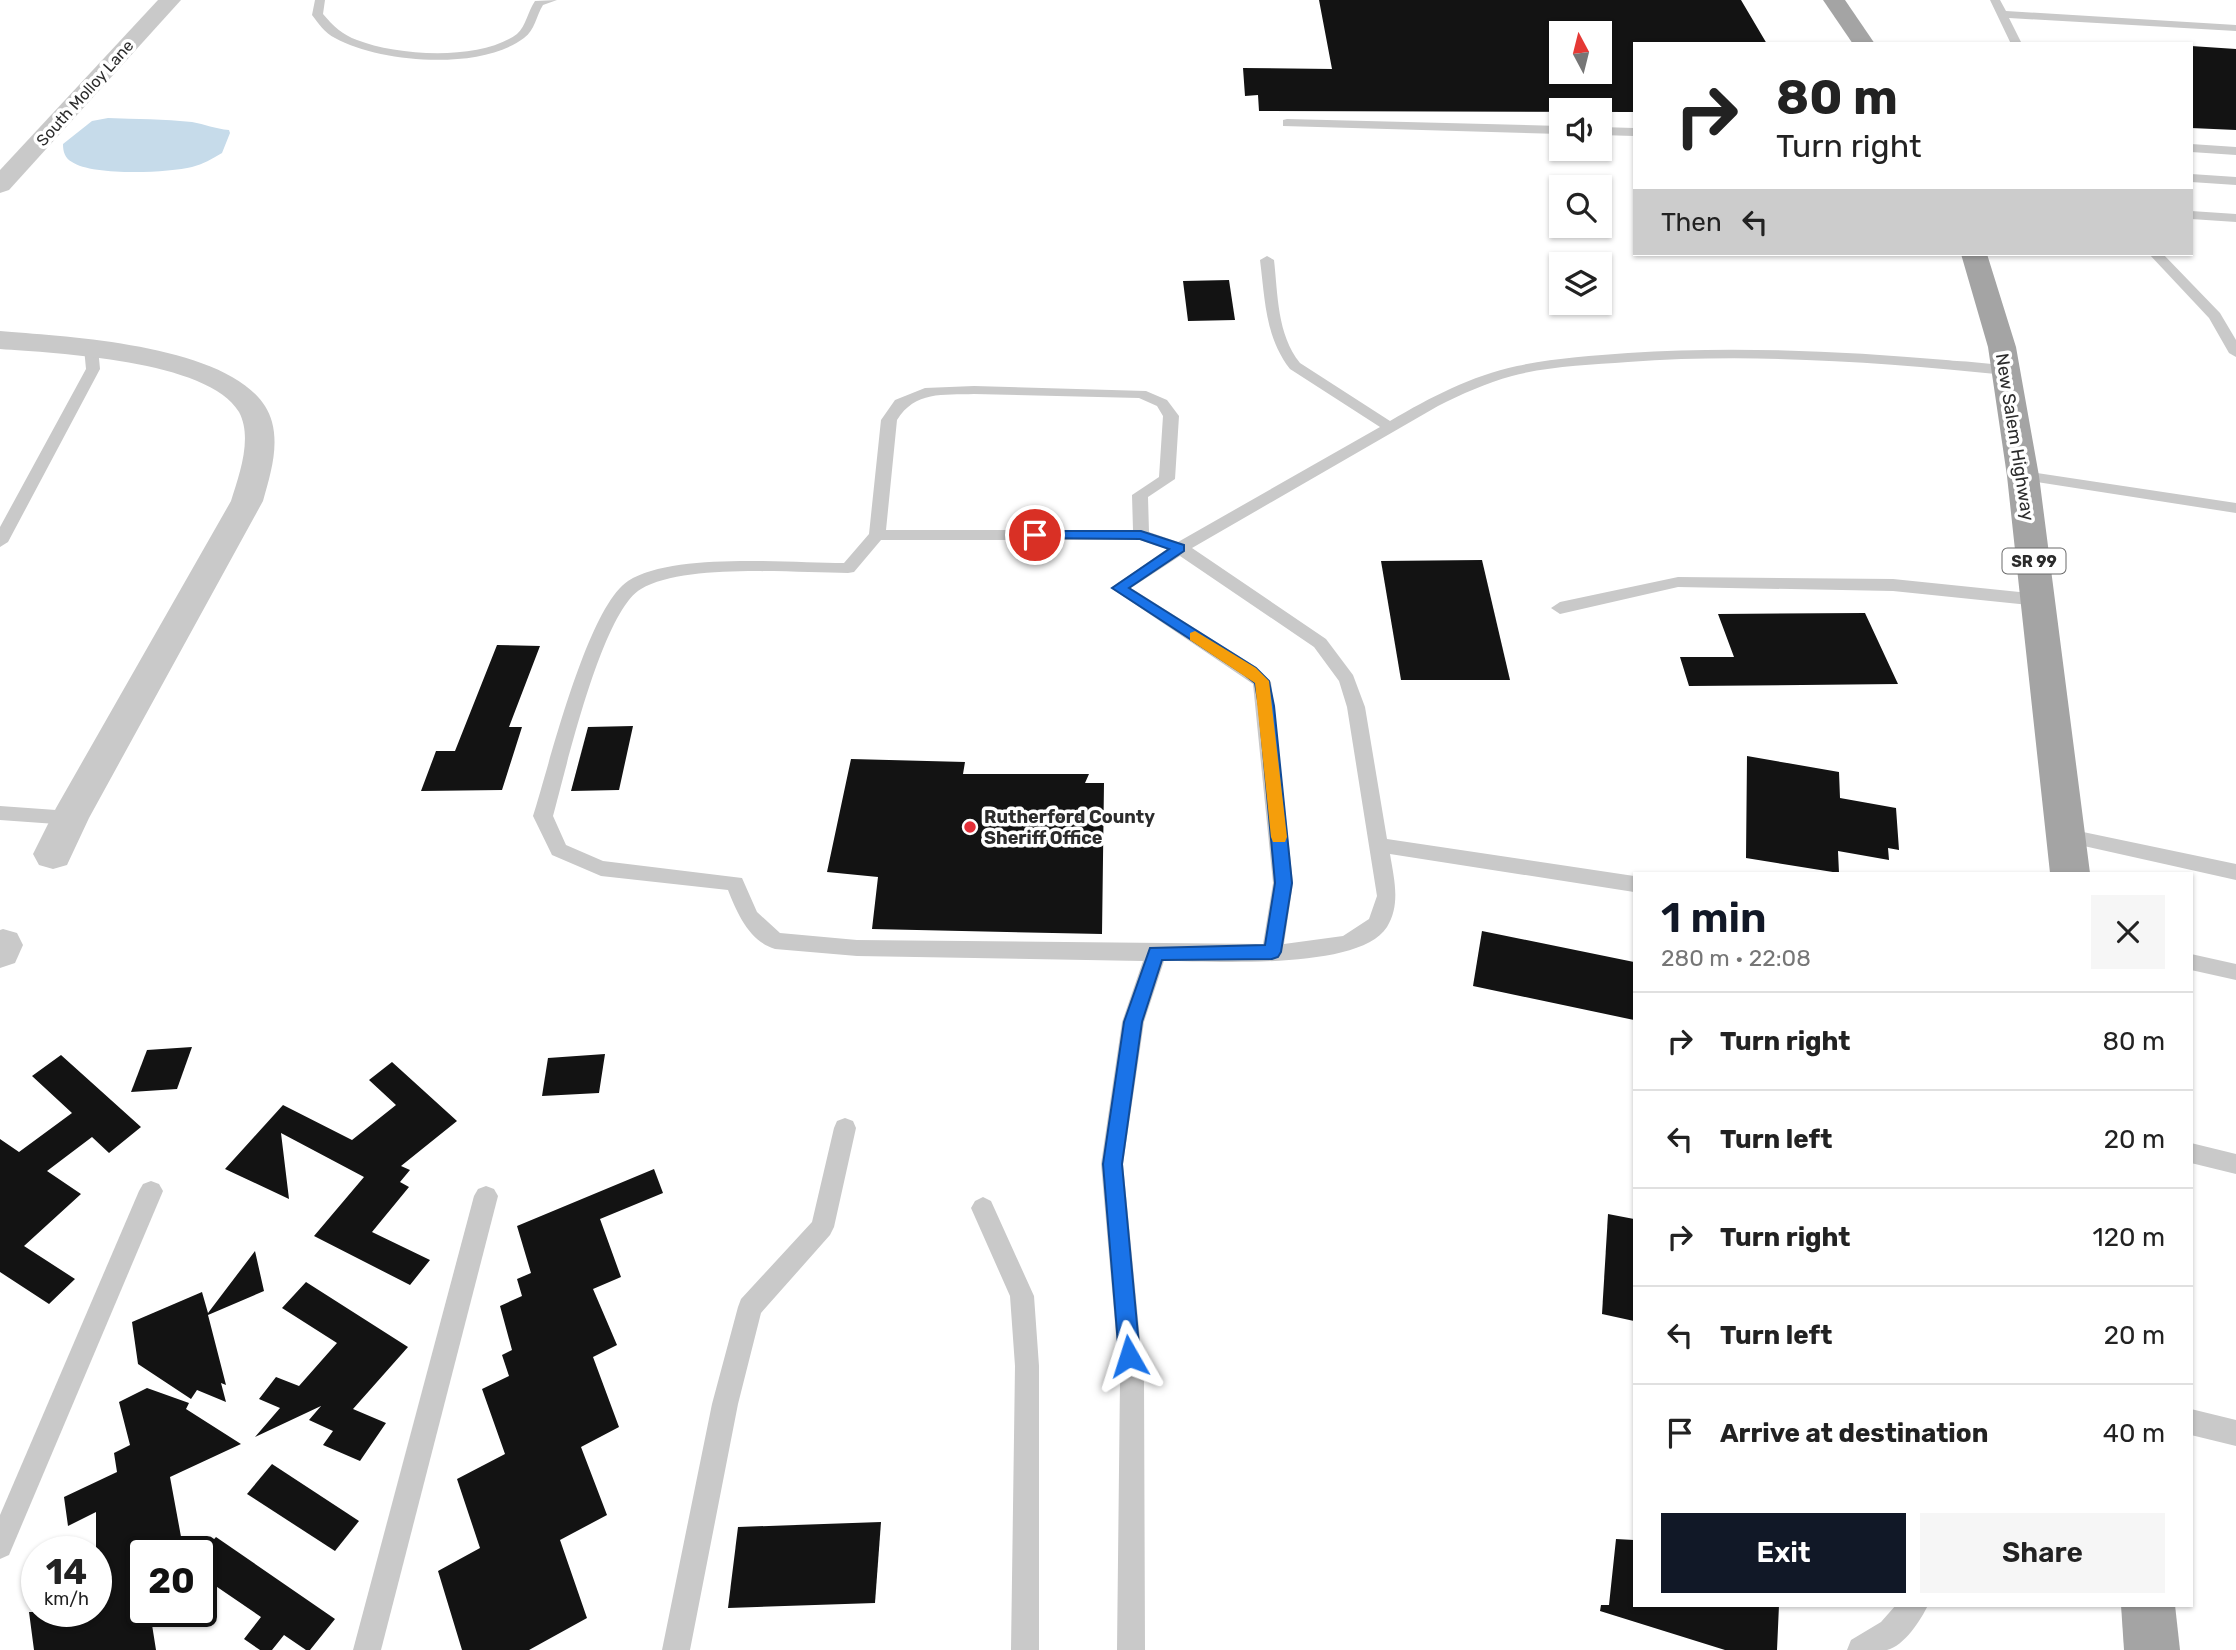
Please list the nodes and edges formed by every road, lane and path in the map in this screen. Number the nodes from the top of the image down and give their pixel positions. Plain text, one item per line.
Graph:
1 (170, 0) edge
2 (320, 0) edge
3 (552, 0) edge
4 (1833, 0) edge
5 (1995, 0) edge
6 (2002, 14) junction
7 (2236, 28) edge
8 (1863, 42) edge
9 (2016, 42) edge
10 (1287, 123) dead end
11 (1549, 130) edge
12 (1612, 131) edge
13 (1633, 132) edge
14 (2193, 148) edge
15 (2236, 151) edge
16 (2193, 178) edge
17 (2236, 181) edge
18 (0, 185) edge
19 (2193, 215) edge
20 (2236, 218) edge
21 (1975, 256) edge
22 (2158, 256) edge
23 (1267, 260) dead end
24 (0, 340) edge
25 (90, 348) junction
26 (2236, 353) edge
27 (2006, 371) junction
28 (1390, 427) junction
29 (2023, 476) junction
30 (2236, 508) edge
31 (877, 535) junction
32 (1141, 535) junction
33 (0, 542) edge
34 (1180, 548) junction
35 (2038, 600) junction
36 (1560, 608) dead end
37 (0, 813) edge
38 (70, 818) junction
39 (2064, 835) junction
40 (1379, 845) junction
41 (53, 854) dead end
42 (2070, 872) edge
43 (2236, 872) edge
44 (1633, 884) edge
45 (1272, 952) junction
46 (1156, 953) junction
47 (2193, 962) edge
48 (2236, 972) edge
49 (845, 1128) dead end
50 (2193, 1153) edge
51 (2236, 1164) edge
52 (151, 1191) dead end
53 (486, 1196) dead end
54 (984, 1208) dead end
55 (2193, 1422) edge
56 (2236, 1433) edge
57 (0, 1546) edge
58 (1912, 1607) edge
59 (2148, 1607) edge
60 (367, 1650) edge
61 (676, 1650) edge
62 (1025, 1650) edge
63 (1131, 1650) edge
64 (1861, 1650) edge
65 (2152, 1650) edge

1 - 18 street, South Molloy Lane
2 - 3 lane
4 - 8 main road
5 - 6 lane
6 - 7 lane
6 - 9 lane
10 - 11 lane
12 - 13 lane
14 - 15 lane
16 - 17 lane
19 - 20 lane
21 - 27 main road, New Salem Highway / SR 99
22 - 26 lane
23 - 28 lane
24 - 25 street
25 - 33 lane
25 - 38 street
27 - 28 lane
27 - 29 main road, New Salem Highway / SR 99
28 - 34 lane
29 - 30 lane
29 - 35 main road, New Salem Highway / SR 99
31 - 32 lane
31 - 32 lane
31 - 46 lane
32 - 34 lane
34 - 40 lane
34 - 45 lane
35 - 36 lane
35 - 39 main road, New Salem Highway / SR 99
37 - 38 lane
38 - 41 street
39 - 42 main road, New Salem Highway / SR 99
39 - 43 lane
40 - 44 lane
40 - 45 lane
45 - 46 lane
46 - 63 lane
47 - 48 lane
49 - 61 lane
50 - 51 lane
52 - 57 lane
53 - 60 lane
54 - 62 lane
55 - 56 lane
58 - 64 lane
59 - 65 main road

